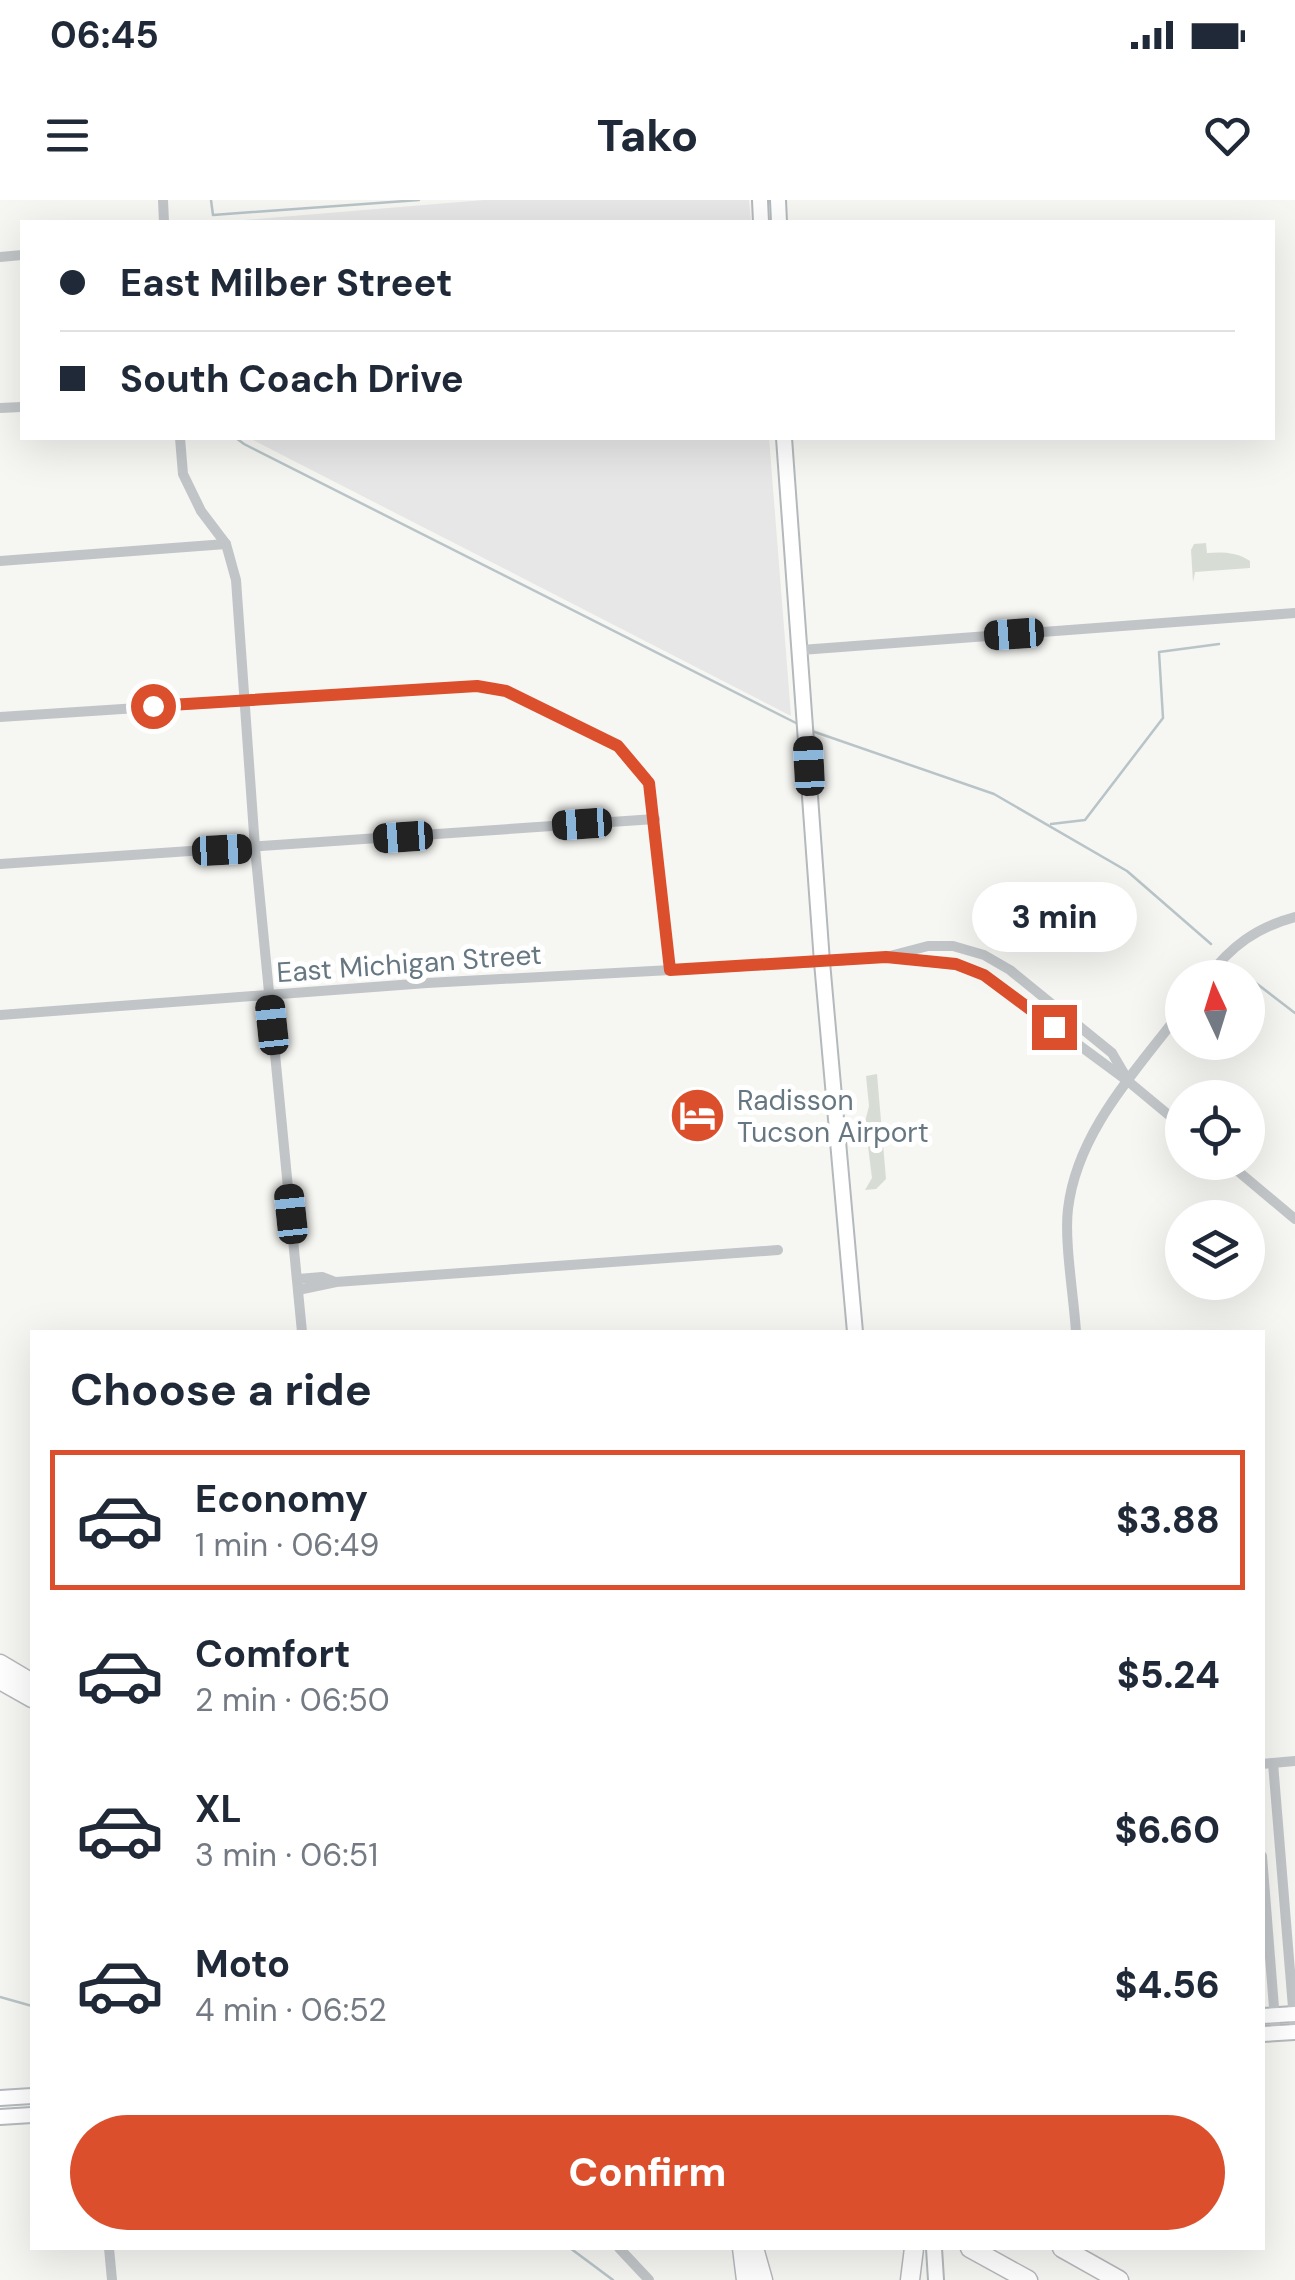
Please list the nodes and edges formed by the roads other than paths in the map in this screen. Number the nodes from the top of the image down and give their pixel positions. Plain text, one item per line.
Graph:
1 (180, 440) edge
2 (784, 440) edge
3 (226, 544) junction
4 (0, 560) edge
5 (1295, 613) edge
6 (801, 650) junction
7 (242, 700) junction
8 (0, 717) edge
9 (655, 819) junction
10 (255, 848) junction
11 (0, 864) edge
12 (1295, 917) edge
13 (984, 955) junction
14 (886, 957) junction
15 (1222, 960) edge
16 (822, 962) junction
17 (670, 970) junction
18 (975, 971) junction
19 (270, 994) junction
20 (0, 1015) edge
21 (1165, 1033) edge
22 (1129, 1082) junction
23 (1165, 1112) edge
24 (1248, 1180) edge
25 (1295, 1219) edge
26 (778, 1250) dead end
27 (298, 1284) junction
28 (302, 1330) edge
29 (855, 1330) edge
30 (1076, 1330) edge
31 (0, 1664) edge
32 (0, 1680) edge
33 (30, 1682) edge
34 (30, 1697) edge
35 (1295, 1761) edge
36 (1266, 1765) edge
37 (1265, 1925) edge
38 (1294, 2014) edge
39 (1269, 2016) edge
40 (1295, 2032) edge
41 (1269, 2034) edge
42 (30, 2096) edge
43 (0, 2098) edge
44 (30, 2115) edge
45 (0, 2117) edge
46 (109, 2250) edge
47 (620, 2250) edge
48 (742, 2250) edge
49 (755, 2250) edge
50 (915, 2250) edge
51 (915, 2250) edge
52 (934, 2250) edge
53 (974, 2250) edge
54 (1066, 2250) edge
55 (112, 2280) edge
56 (649, 2280) edge
57 (746, 2280) edge
58 (763, 2280) edge
59 (910, 2280) edge
60 (918, 2280) edge
61 (936, 2280) edge
62 (1025, 2280) edge
63 (1119, 2280) edge

1 - 3 street
2 - 6 main road
3 - 4 street
3 - 7 street
5 - 6 street
6 - 16 main road
7 - 8 street
7 - 9 street
7 - 10 street
9 - 10 street
9 - 17 street
10 - 11 street
10 - 19 street
12 - 15 street
13 - 14 street
13 - 18 street
13 - 22 street
14 - 16 street, East Michigan Street
14 - 18 street
16 - 17 street, East Michigan Street
16 - 29 main road
17 - 19 street, East Michigan Street
18 - 22 street
19 - 20 street, East Michigan Street
19 - 27 street
21 - 22 street
22 - 23 street
22 - 30 street
24 - 25 street
26 - 27 street
27 - 28 street
31 - 33 highway
32 - 34 highway
35 - 36 street
36 - 38 street
37 - 39 street
38 - 39 main road
38 - 40 street
39 - 41 street
40 - 41 main road
42 - 43 main road
44 - 45 main road
46 - 55 street
47 - 56 street
48 - 57 highway
49 - 58 highway
50 - 59 highway
51 - 60 main road
52 - 61 main road
53 - 62 highway
54 - 63 highway

